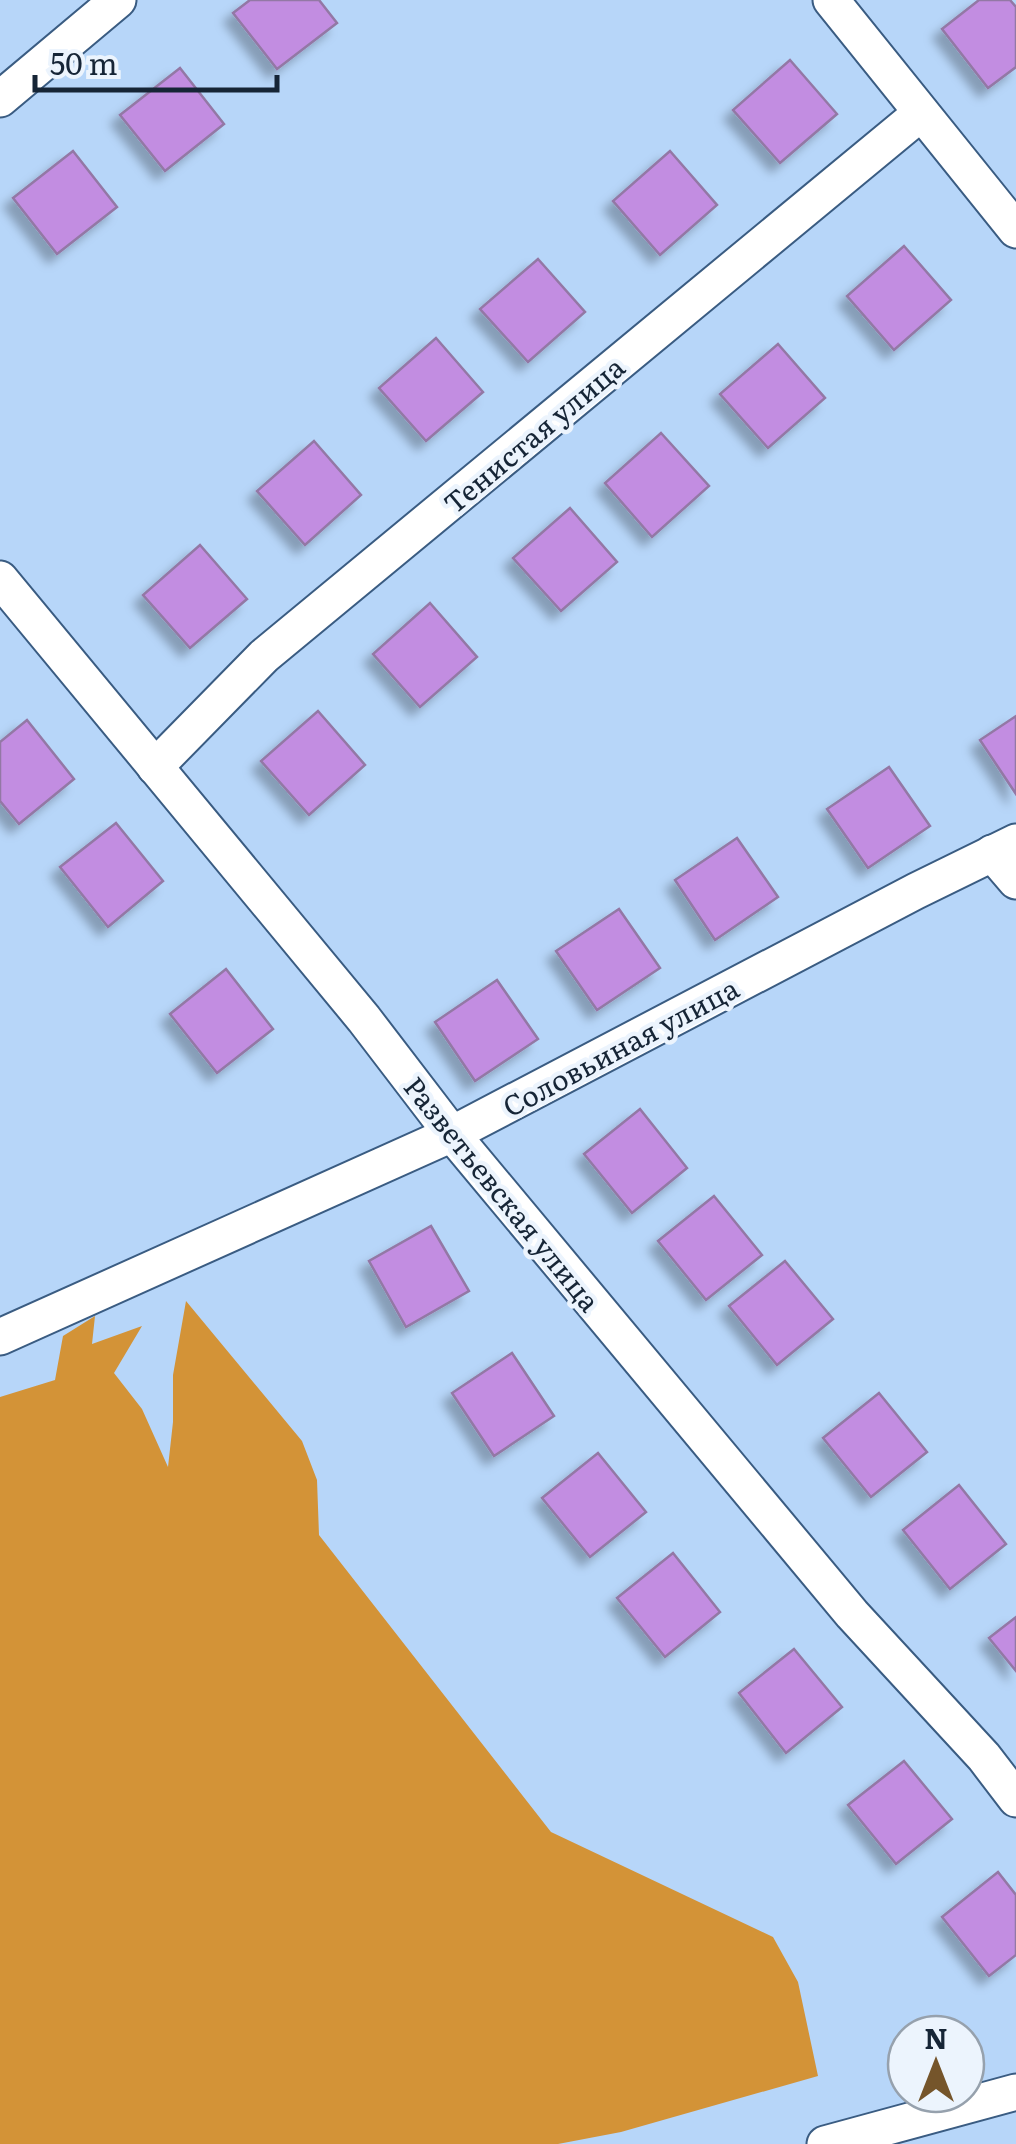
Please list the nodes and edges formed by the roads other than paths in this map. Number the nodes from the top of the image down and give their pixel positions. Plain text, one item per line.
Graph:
1 (118, 0) edge
2 (831, 0) edge
3 (0, 98) edge
4 (922, 112) junction
5 (1016, 230) edge
6 (0, 579) edge
7 (155, 767) junction
8 (1004, 848) edge
9 (1016, 881) edge
10 (452, 1134) junction
11 (0, 1337) edge
12 (1016, 1799) edge
13 (1016, 2092) edge
14 (824, 2144) edge

1 - 3 street
2 - 4 street
4 - 5 street
4 - 7 street, Тенистая улица
6 - 7 street, Разветьевская улица
7 - 10 street, Разветьевская улица
8 - 9 street
8 - 10 street, Соловьиная улица
10 - 11 street, Соловьиная улица
10 - 12 street, Разветьевская улица
13 - 14 street

